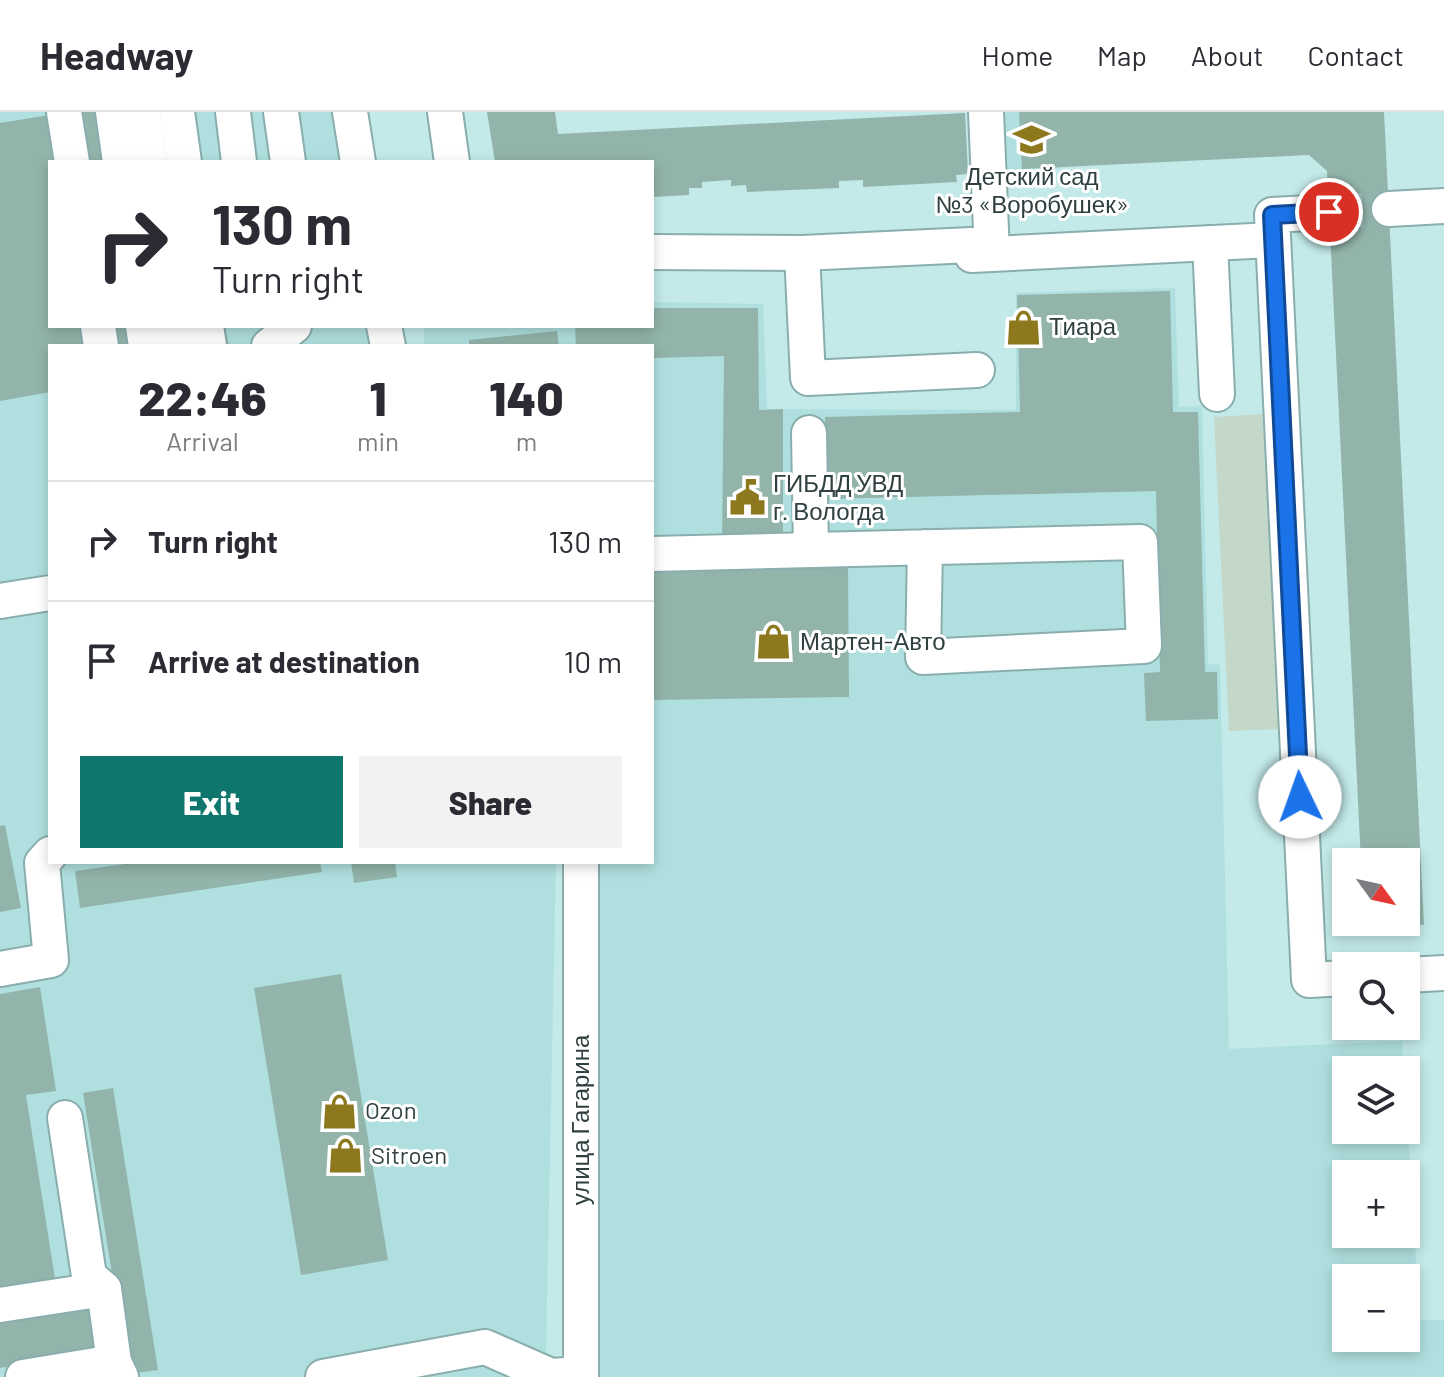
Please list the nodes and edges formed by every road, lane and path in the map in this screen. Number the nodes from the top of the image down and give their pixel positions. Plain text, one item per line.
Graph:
1 (64, 112) edge
2 (88, 112) edge
3 (113, 112) edge
4 (143, 112) edge
5 (177, 112) edge
6 (233, 112) edge
7 (281, 112) edge
8 (350, 112) edge
9 (445, 112) edge
10 (986, 112) edge
11 (72, 160) edge
12 (95, 160) edge
13 (120, 160) edge
14 (150, 160) edge
15 (184, 160) edge
16 (239, 160) edge
17 (288, 160) edge
18 (358, 160) edge
19 (452, 160) edge
20 (1444, 206) edge
21 (1389, 209) tunnel mouth
22 (1329, 212) tunnel mouth
23 (1273, 240) junction
24 (1210, 243) junction
25 (654, 252) edge
26 (802, 253) junction
27 (992, 254) junction
28 (292, 328) edge
29 (272, 344) edge
30 (977, 370) dead end
31 (1217, 394) dead end
32 (809, 433) dead end
33 (925, 547) junction
34 (811, 550) junction
35 (654, 554) edge
36 (48, 593) edge
37 (0, 601) edge
38 (48, 856) edge
39 (581, 864) edge
40 (0, 969) edge
41 (1444, 973) edge
42 (1420, 974) edge
43 (1332, 979) edge
44 (65, 1118) dead end
45 (104, 1289) junction
46 (0, 1305) edge
47 (118, 1369) edge
48 (581, 1376) edge
49 (23, 1377) edge
50 (323, 1377) edge

1 - 11 street
2 - 12 street
3 - 13 street
4 - 14 street
5 - 15 street
6 - 16 street
7 - 17 street
8 - 18 street
9 - 19 street
10 - 27 street
20 - 21 street
22 - 23 street
23 - 24 street
23 - 43 street
24 - 27 street
24 - 31 street
25 - 26 street
26 - 27 street
26 - 30 street
28 - 29 street
32 - 34 street
33 - 33 street
33 - 34 street
34 - 35 street
36 - 37 street
38 - 40 street
39 - 48 street, улица Гагарина
41 - 42 street
44 - 45 street
45 - 46 street
45 - 47 street
47 - 49 street
48 - 50 street

